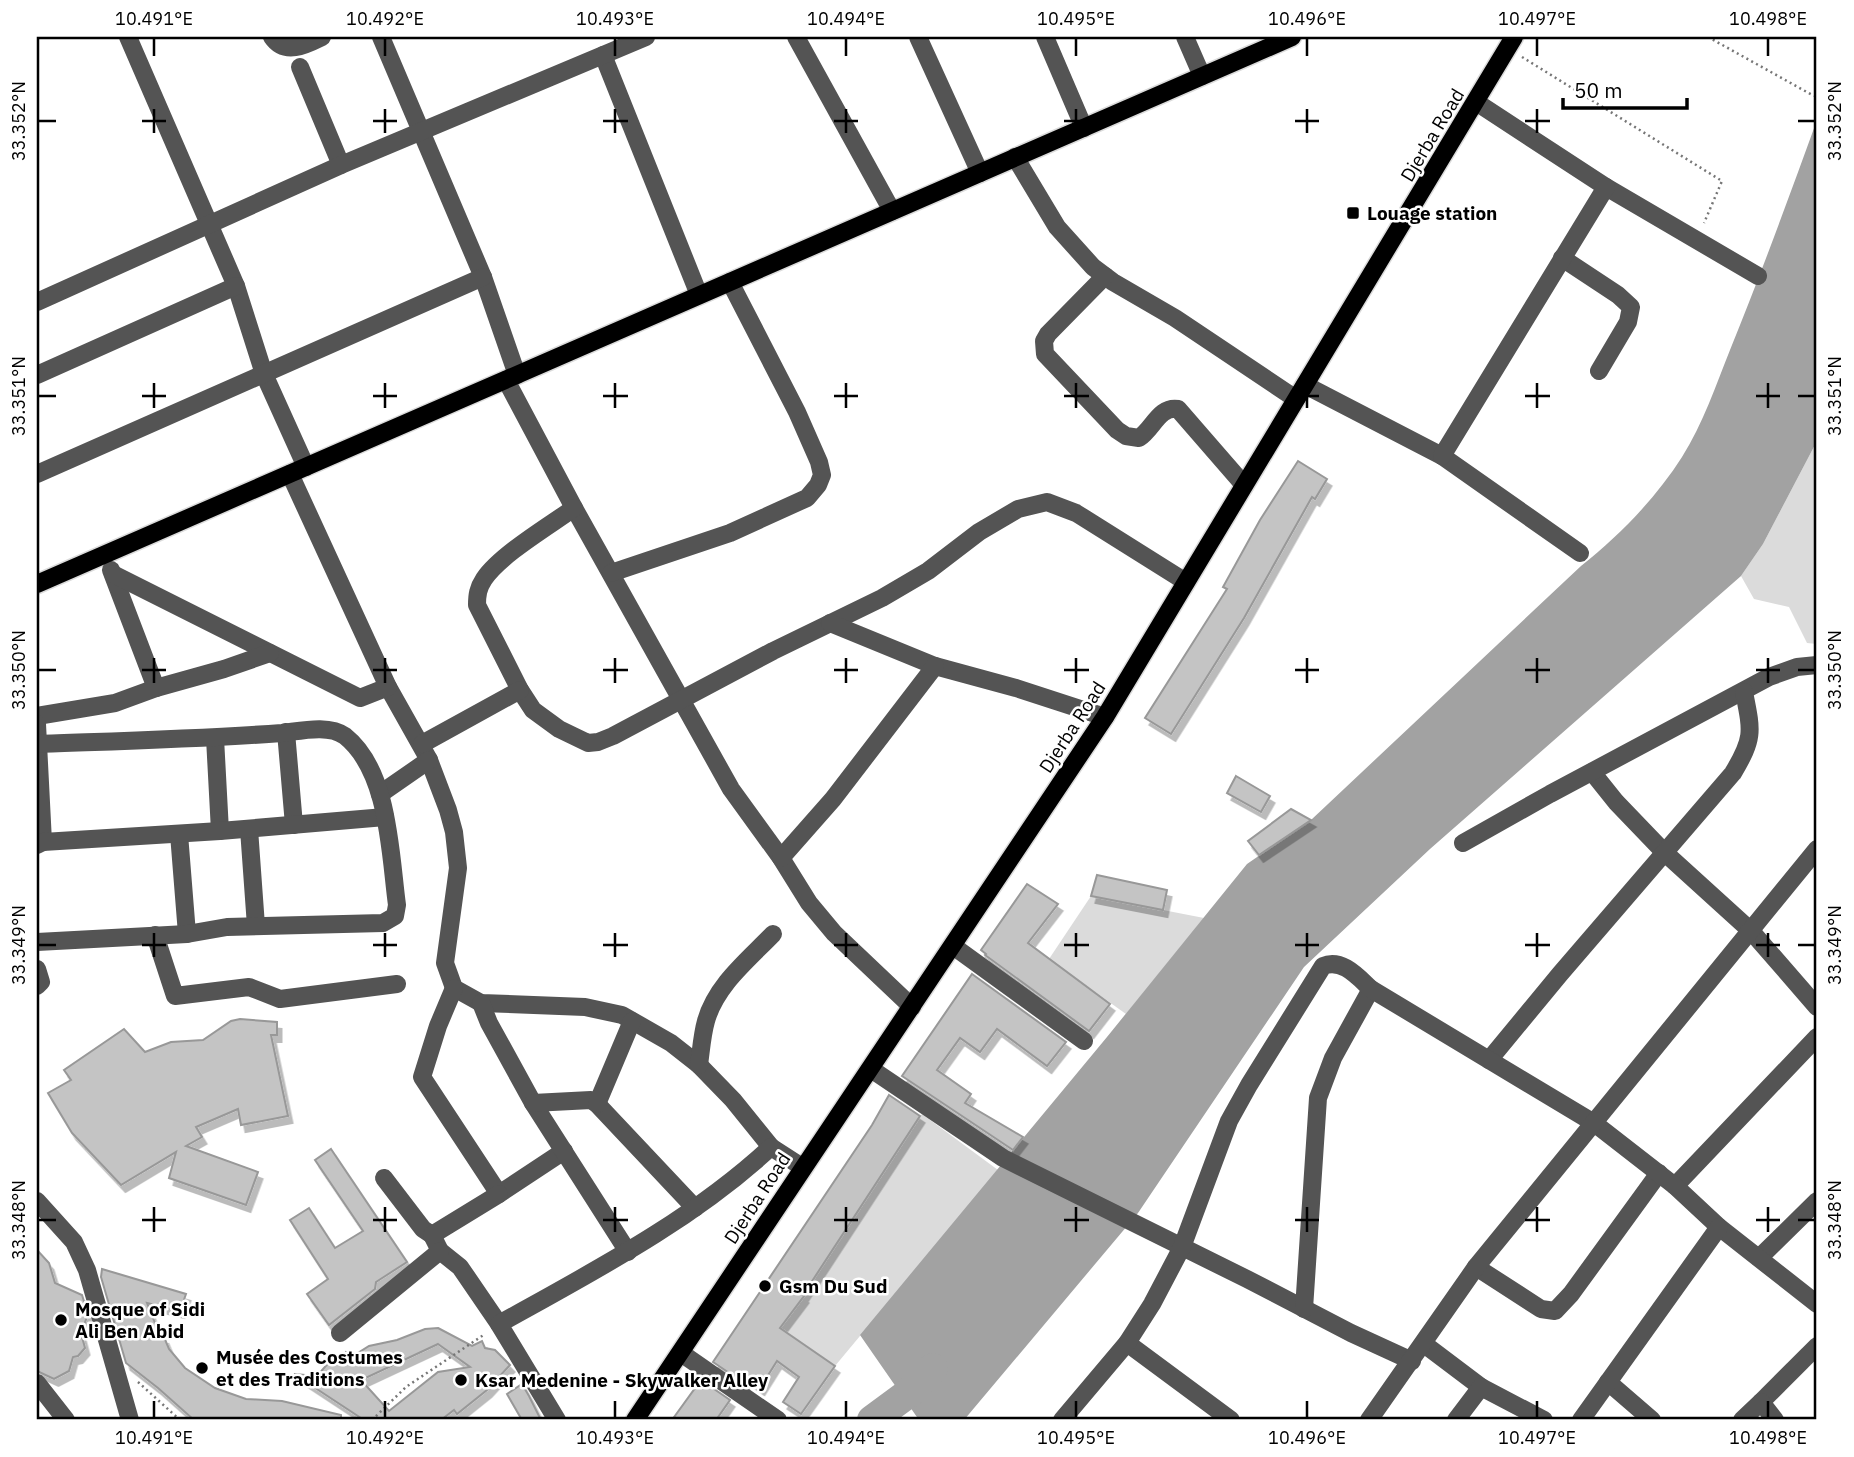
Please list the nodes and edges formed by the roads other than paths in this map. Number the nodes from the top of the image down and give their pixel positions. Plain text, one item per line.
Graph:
1 (128, 37) edge
2 (272, 37) edge
3 (322, 37) edge
4 (381, 37) edge
5 (646, 37) edge
6 (796, 37) edge
7 (918, 37) edge
8 (1045, 37) edge
9 (1185, 37) edge
10 (1292, 37) edge
11 (1511, 42) edge
12 (603, 55) junction
13 (300, 66) dead end
14 (1202, 76) junction
15 (1476, 102) junction
16 (1084, 128) junction
17 (423, 131) junction
18 (1015, 158) junction
19 (341, 165) junction
20 (980, 173) junction
21 (1606, 187) junction
22 (892, 211) junction
23 (208, 224) junction
24 (1562, 258) junction
25 (1105, 276) junction
26 (1758, 276) dead end
27 (482, 277) junction
28 (730, 282) junction
29 (236, 286) junction
30 (699, 295) junction
31 (37, 302) edge
32 (1599, 371) dead end
33 (264, 374) junction
34 (37, 375) edge
35 (511, 377) junction
36 (1301, 392) junction
37 (1442, 456) junction
38 (298, 470) junction
39 (37, 474) edge
40 (1244, 485) junction
41 (574, 508) junction
42 (1580, 552) dead end
43 (105, 554) junction
44 (611, 573) junction
45 (113, 574) junction
46 (1186, 582) junction
47 (37, 584) edge
48 (830, 622) junction
49 (270, 653) junction
50 (1817, 665) edge
51 (935, 666) junction
52 (388, 687) junction
53 (156, 688) junction
54 (520, 690) junction
55 (1744, 692) junction
56 (683, 701) junction
57 (37, 716) edge
58 (1105, 717) junction
59 (37, 724) edge
60 (286, 732) junction
61 (215, 738) junction
62 (38, 744) edge
63 (426, 752) junction
64 (1592, 772) junction
65 (380, 794) junction
66 (385, 817) junction
67 (294, 825) junction
68 (249, 829) junction
69 (220, 831) junction
70 (179, 834) junction
71 (1462, 843) dead end
72 (40, 844) edge
73 (1817, 849) edge
74 (1664, 852) junction
75 (781, 858) junction
76 (256, 926) junction
77 (1751, 931) junction
78 (187, 933) junction
79 (773, 934) dead end
80 (155, 935) junction
81 (37, 942) edge
82 (953, 946) junction
83 (37, 969) edge
84 (397, 984) dead end
85 (37, 986) edge
86 (454, 988) junction
87 (1371, 989) junction
88 (481, 1003) junction
89 (912, 1007) junction
90 (1817, 1007) edge
91 (632, 1021) junction
92 (1817, 1037) edge
93 (1084, 1041) dead end
94 (1489, 1060) junction
95 (699, 1065) junction
96 (872, 1069) junction
97 (533, 1103) junction
98 (597, 1104) junction
99 (1594, 1123) junction
100 (771, 1147) junction
101 (564, 1150) junction
102 (802, 1167) junction
103 (1659, 1173) junction
104 (384, 1178) dead end
105 (1675, 1186) junction
106 (499, 1195) junction
107 (37, 1201) edge
108 (1817, 1201) edge
109 (695, 1209) junction
110 (1719, 1227) junction
111 (436, 1243) junction
112 (1182, 1247) junction
113 (628, 1252) junction
114 (1759, 1258) junction
115 (1476, 1267) junction
116 (1817, 1304) edge
117 (1304, 1309) junction
118 (499, 1324) junction
119 (340, 1334) dead end
120 (1127, 1343) junction
121 (1424, 1344) junction
122 (1817, 1346) edge
123 (681, 1353) junction
124 (1412, 1361) junction
125 (1608, 1382) junction
126 (37, 1383) edge
127 (1481, 1387) junction
128 (1761, 1402) junction
129 (43, 1403) edge
130 (66, 1420) edge
131 (130, 1420) edge
132 (557, 1420) edge
133 (635, 1420) edge
134 (778, 1420) edge
135 (1062, 1420) edge
136 (1231, 1420) edge
137 (1369, 1420) edge
138 (1456, 1420) edge
139 (1544, 1420) edge
140 (1581, 1420) edge
141 (1652, 1420) edge
142 (1742, 1420) edge
143 (1775, 1420) edge

1 - 23 street
2 - 3 street
4 - 17 street
5 - 12 street
6 - 22 street
7 - 20 street
8 - 16 street
9 - 14 street
10 - 14 main road
11 - 15 main road, Djerba Road
12 - 17 street
12 - 30 street
13 - 19 street
14 - 16 main road
15 - 21 street
15 - 36 main road, Djerba Road
16 - 18 main road
17 - 19 street
17 - 27 street
18 - 20 main road
18 - 25 street
19 - 23 street
20 - 22 main road
21 - 24 street
21 - 26 street
22 - 28 main road
23 - 29 street
23 - 31 street
24 - 32 street
24 - 37 street
25 - 36 street
25 - 40 street
27 - 33 street
27 - 35 street
28 - 30 main road
28 - 44 street
29 - 33 street
29 - 34 street
30 - 35 main road
33 - 38 street
33 - 39 street
35 - 38 main road
35 - 41 street
36 - 37 street
36 - 40 main road, Djerba Road
37 - 42 street
38 - 43 main road
38 - 52 street
40 - 46 main road, Djerba Road
41 - 44 street
41 - 54 street
43 - 45 street
43 - 47 main road
44 - 56 street
45 - 49 street
45 - 53 street
46 - 48 street
46 - 58 main road, Djerba Road
48 - 51 street
48 - 56 street
49 - 52 street
49 - 53 street
50 - 55 street
51 - 58 street
51 - 75 street
52 - 63 street
53 - 57 street
54 - 56 street
54 - 63 street
55 - 64 street
55 - 74 street
56 - 75 street
58 - 82 main road, Djerba Road
59 - 62 street
60 - 61 street
60 - 65 street
60 - 67 street
61 - 62 street
61 - 69 street
62 - 72 street
63 - 65 street
63 - 86 street
64 - 71 street
64 - 74 street
65 - 66 street
66 - 67 street
66 - 76 street
67 - 68 street
68 - 69 street
68 - 76 street
69 - 70 street
70 - 72 street
70 - 78 street
73 - 77 street
74 - 77 street
74 - 94 street
75 - 89 street
76 - 78 street
77 - 90 street
77 - 99 street
78 - 80 street
79 - 95 street
80 - 81 street
80 - 84 street
82 - 89 main road, Djerba Road
82 - 93 street
83 - 85 street
86 - 88 street
86 - 106 street
87 - 94 street
87 - 112 street
87 - 117 street
88 - 91 street
88 - 97 street
89 - 96 main road, Djerba Road
91 - 95 street
91 - 98 street
92 - 105 street
94 - 99 street
95 - 100 street
96 - 102 main road, Djerba Road
96 - 112 street
97 - 98 street
97 - 101 street
98 - 109 street
99 - 103 street
99 - 115 street
100 - 102 street
100 - 109 street
101 - 106 street
101 - 113 street
102 - 123 main road, Djerba Road
103 - 105 street
103 - 115 street
104 - 111 street
105 - 110 street
106 - 111 street
107 - 131 street
108 - 114 street
109 - 113 street
110 - 114 street
110 - 125 street
111 - 118 street
111 - 119 street
112 - 117 street
112 - 120 street
113 - 118 street
114 - 116 street
115 - 121 street
117 - 124 street
118 - 132 street
120 - 135 street
120 - 136 street
121 - 124 street
121 - 127 street
122 - 128 street
123 - 133 main road, Djerba Road
123 - 134 street
124 - 137 street
125 - 140 street
125 - 141 street
126 - 129 street
127 - 138 street
127 - 139 street
128 - 142 street
128 - 143 street
129 - 130 street

